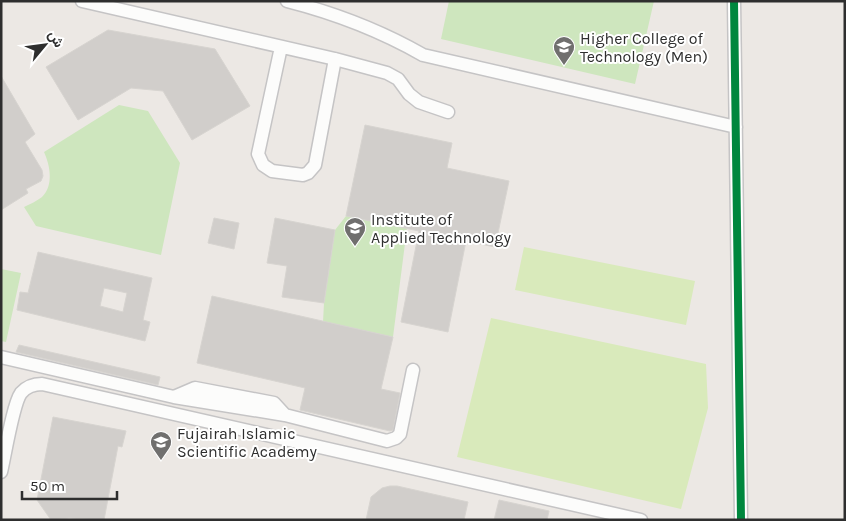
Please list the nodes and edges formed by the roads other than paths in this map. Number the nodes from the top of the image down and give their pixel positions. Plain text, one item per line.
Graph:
1 (82, 1) edge
2 (287, 1) edge
3 (734, 1) edge
4 (281, 47) junction
5 (334, 59) junction
6 (448, 112) dead end
7 (736, 128) junction
8 (1, 357) edge
9 (414, 370) dead end
10 (1, 472) edge
11 (641, 520) edge
12 (741, 520) edge

1 - 4 street
2 - 7 street
3 - 7 street
4 - 5 street
4 - 5 street
5 - 6 street
7 - 12 street
8 - 9 street
10 - 11 street

